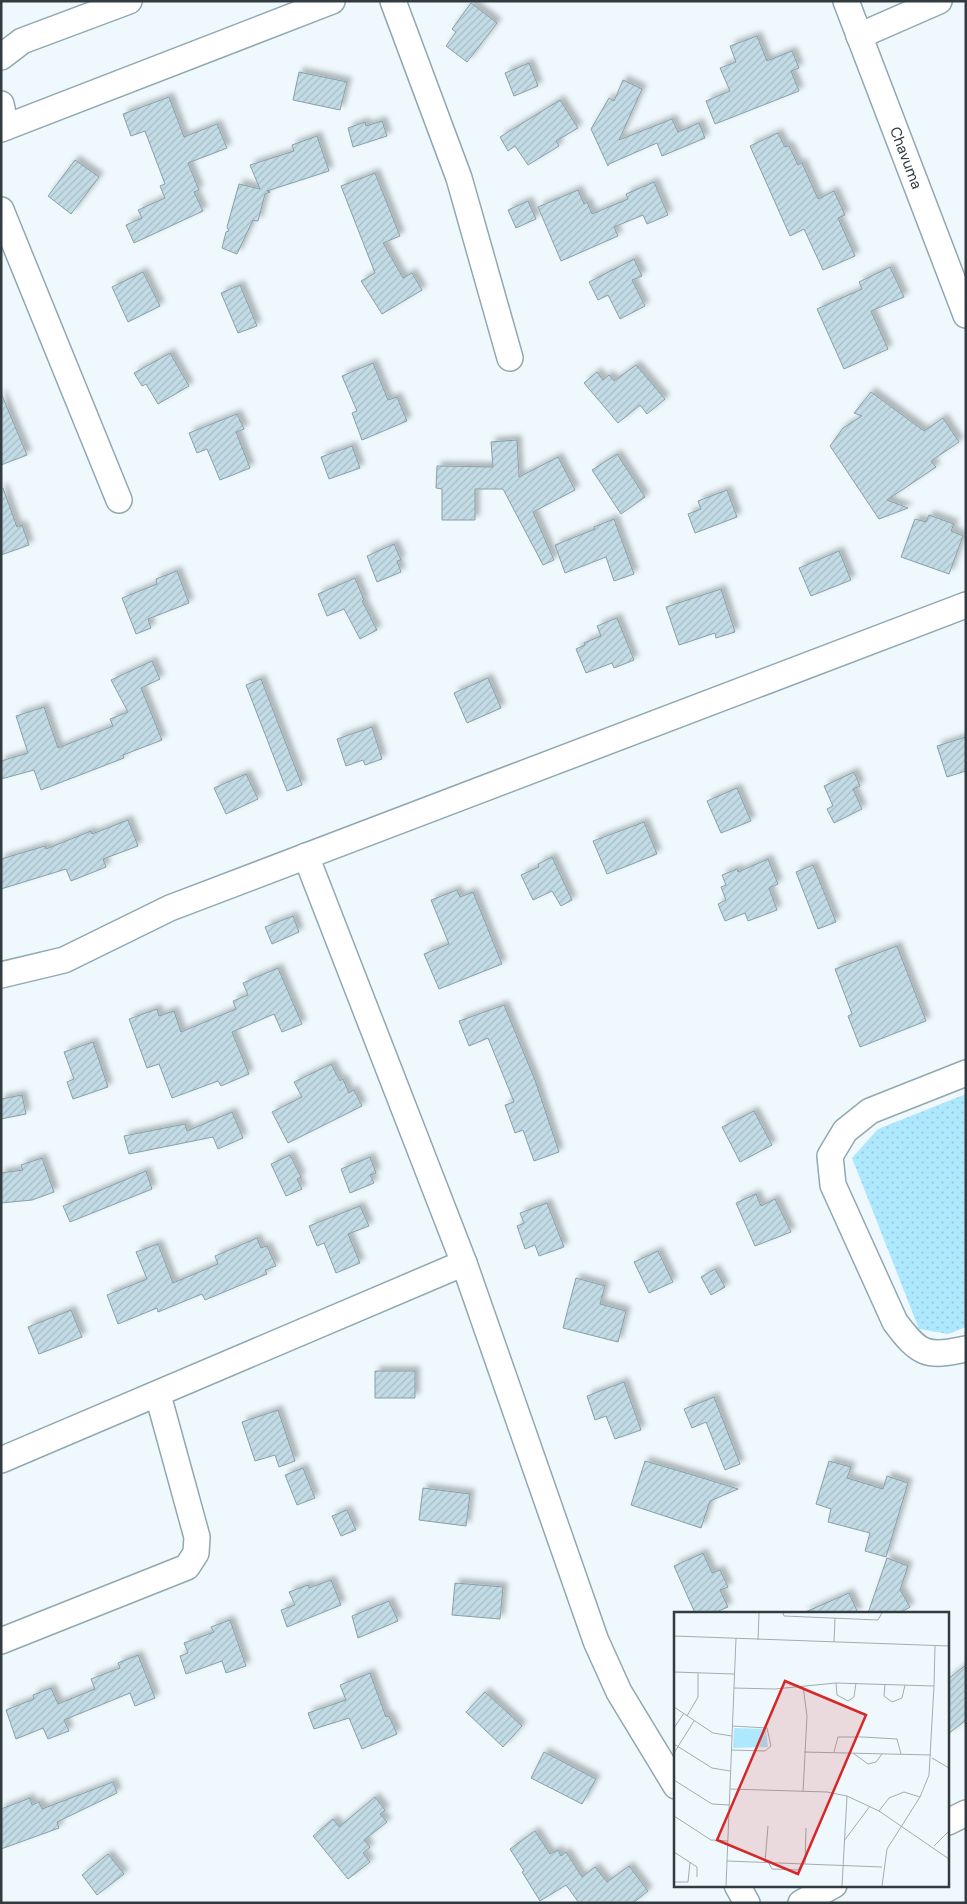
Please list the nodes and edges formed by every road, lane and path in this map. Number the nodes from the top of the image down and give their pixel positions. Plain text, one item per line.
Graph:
1 (129, 1) edge
2 (332, 1) edge
3 (393, 1) edge
4 (846, 1) edge
5 (939, 1) edge
6 (859, 36) junction
7 (1, 57) edge
8 (3, 120) edge
9 (1, 210) edge
10 (966, 315) edge
11 (510, 358) dead end
12 (119, 500) dead end
13 (966, 605) edge
14 (306, 856) junction
15 (1, 975) edge
16 (966, 1073) edge
17 (464, 1263) junction
18 (966, 1349) edge
19 (158, 1395) junction
20 (1, 1460) edge
21 (1, 1641) edge
22 (674, 1783) edge
23 (966, 1813) edge
24 (950, 1821) edge
25 (738, 1886) edge
26 (832, 1886) edge
27 (747, 1903) edge
28 (801, 1903) edge

1 - 7 street
2 - 8 street
3 - 11 street
4 - 6 street, Chavuma
5 - 6 street
6 - 10 street, Chavuma
9 - 12 street
13 - 14 street
14 - 15 street
14 - 17 street
16 - 18 street
17 - 19 street
17 - 22 street
19 - 20 street
19 - 21 street
23 - 24 street
25 - 27 street
26 - 28 street

